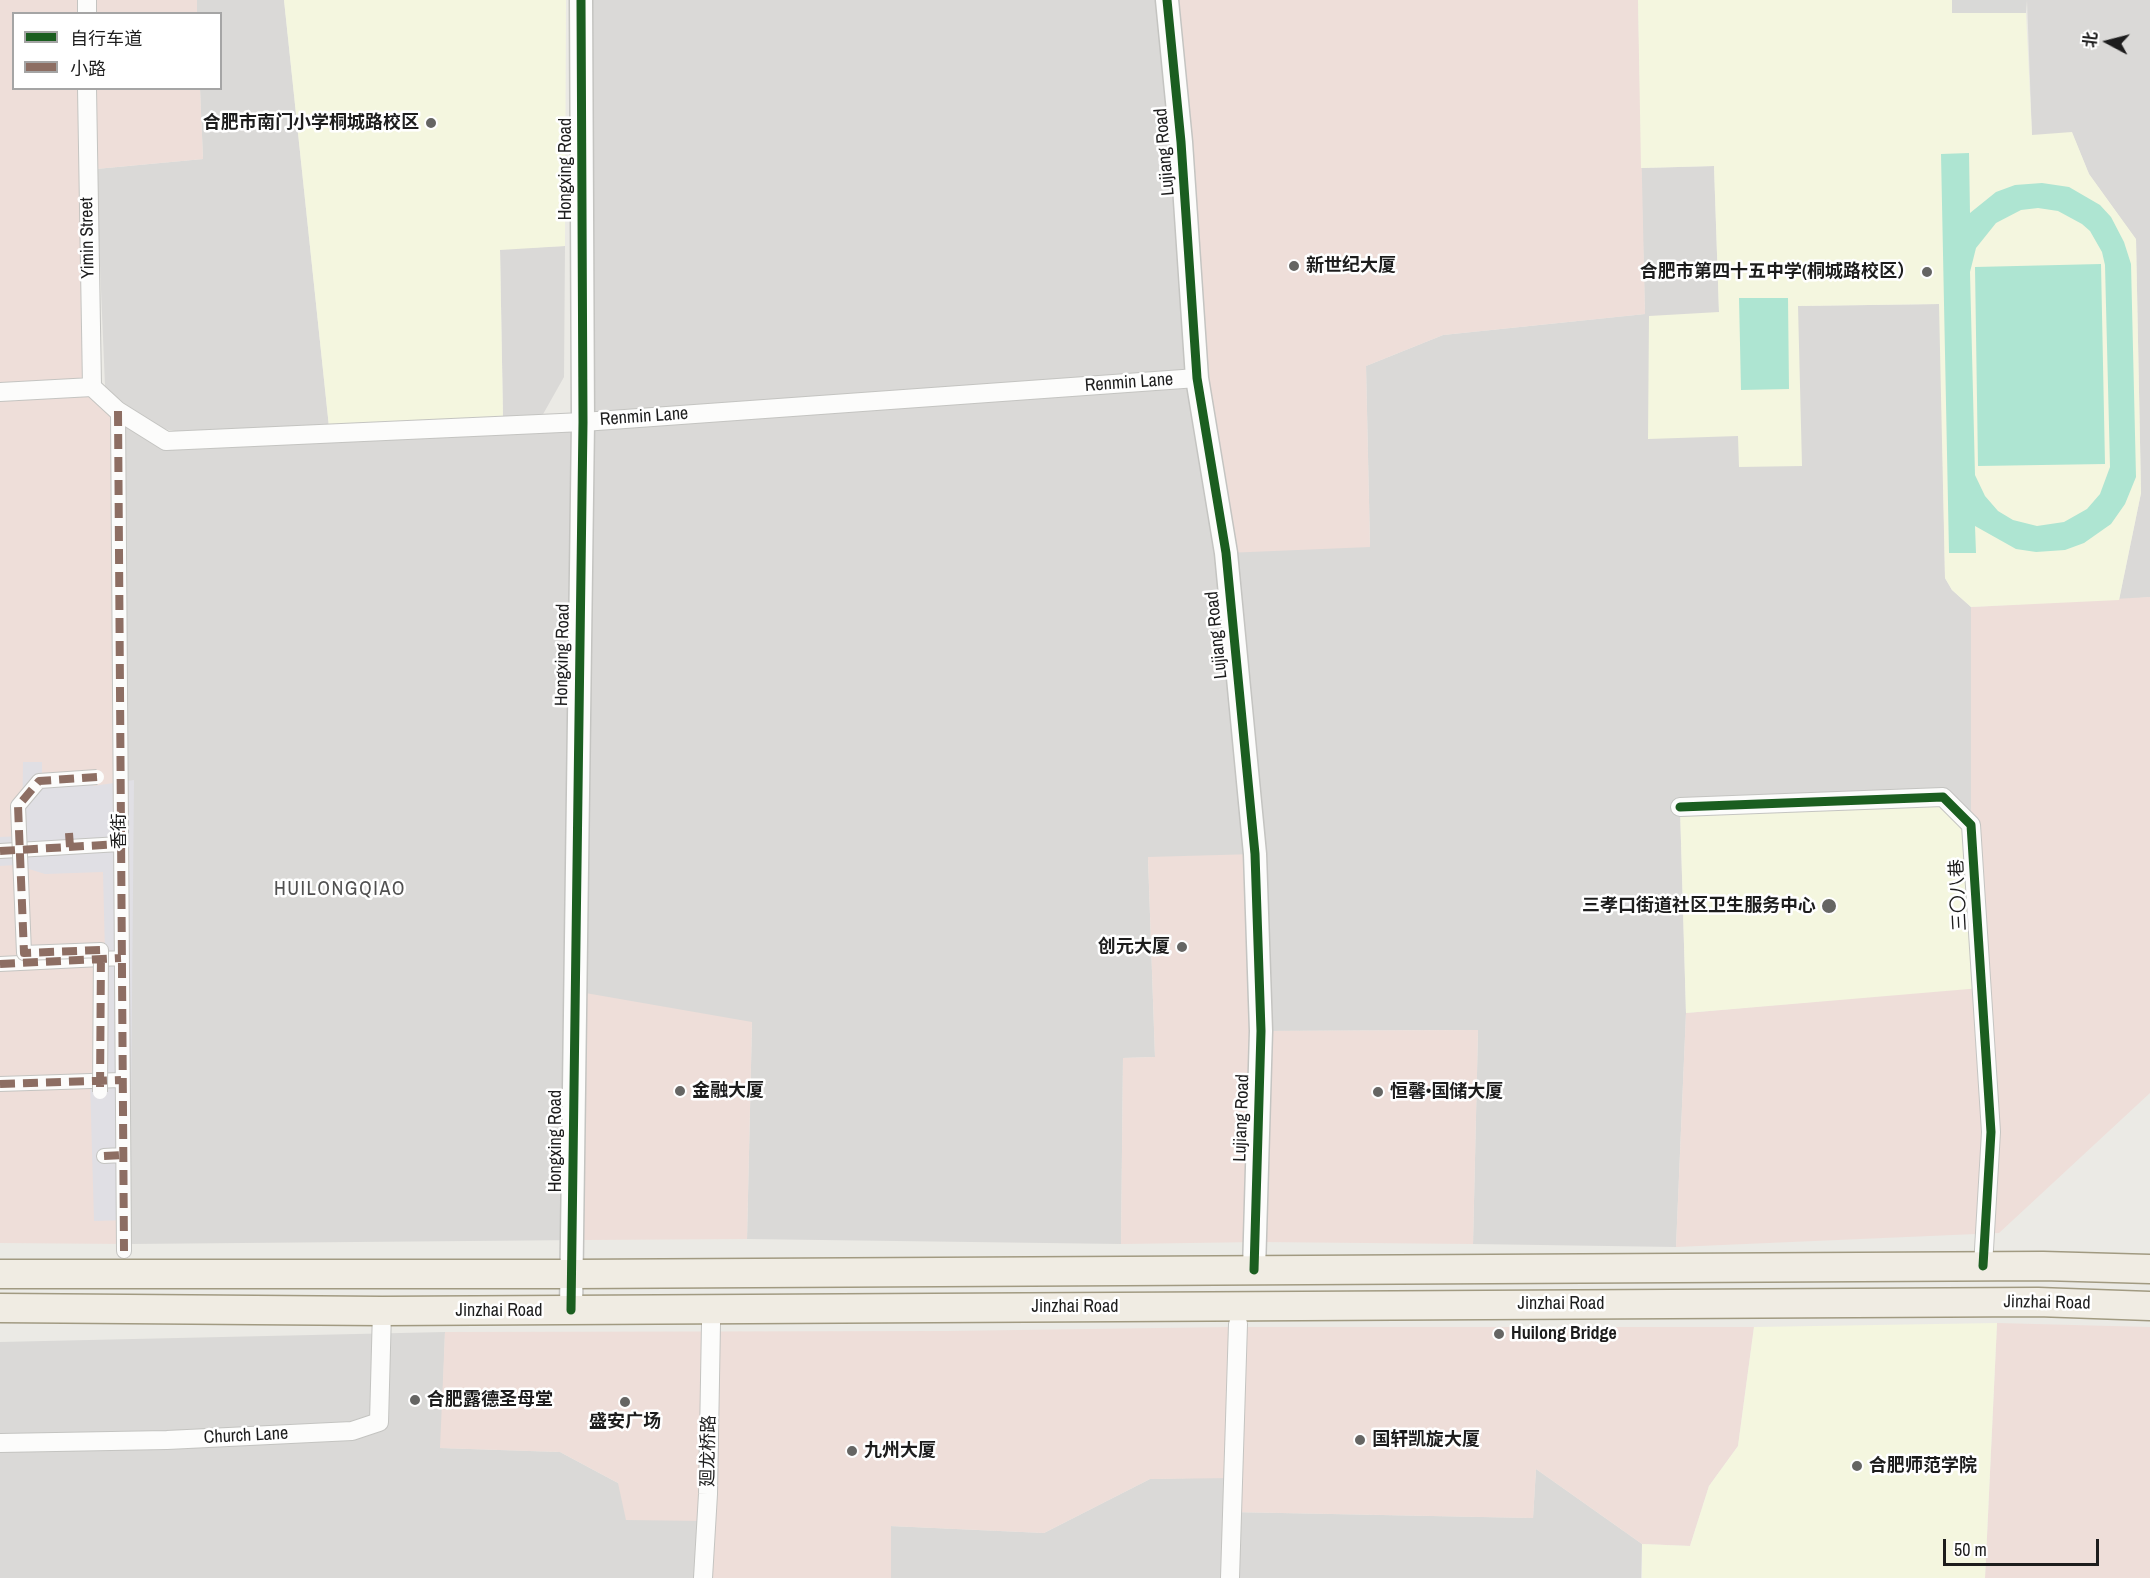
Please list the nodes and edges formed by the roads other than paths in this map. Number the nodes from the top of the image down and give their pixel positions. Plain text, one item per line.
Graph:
1 (581, 0) edge
2 (1167, 0) edge
3 (87, 90) edge
4 (1197, 378) junction
5 (92, 387) junction
6 (0, 393) edge
7 (118, 411) junction
8 (583, 422) junction
9 (98, 777) dead end
10 (1680, 807) dead end
11 (120, 844) junction
12 (0, 851) edge
13 (121, 958) junction
14 (0, 964) edge
15 (122, 1080) junction
16 (0, 1084) edge
17 (100, 1092) dead end
18 (122, 1155) junction
19 (104, 1156) dead end
20 (124, 1251) dead end
21 (1983, 1266) junction
22 (2150, 1269) edge
23 (1254, 1270) junction
24 (0, 1274) edge
25 (572, 1275) junction
26 (2150, 1306) edge
27 (0, 1308) edge
28 (571, 1310) junction
29 (382, 1311) junction
30 (711, 1323) dead end
31 (1238, 1324) dead end
32 (0, 1443) edge
33 (703, 1578) edge
34 (1230, 1578) edge

1 - 8 street, Hongxing Road
2 - 4 street, Lujiang Road
3 - 5 street, Yimin Street
4 - 8 street, Renmin Lane
4 - 23 street, Lujiang Road
5 - 6 street
5 - 7 street, Renmin Lane
7 - 8 street, Renmin Lane
7 - 11 street, 香街
8 - 25 street, Hongxing Road
9 - 17 street, bridge
10 - 21 street, 三〇八巷
11 - 12 street
11 - 13 street, 香街
13 - 14 street
13 - 15 street, 香街
15 - 16 street
15 - 18 street, 香街
18 - 19 street
18 - 20 street, 香街
21 - 22 main road, Jinzhai Road
21 - 23 main road, Jinzhai Road
23 - 25 main road, Jinzhai Road
24 - 25 main road, Jinzhai Road
25 - 28 street, Hongxing Road
26 - 28 main road, Jinzhai Road
27 - 29 main road, Jinzhai Road
28 - 29 main road, Jinzhai Road
29 - 32 street, Church Lane
30 - 33 street, 廻龙桥路
31 - 34 street

